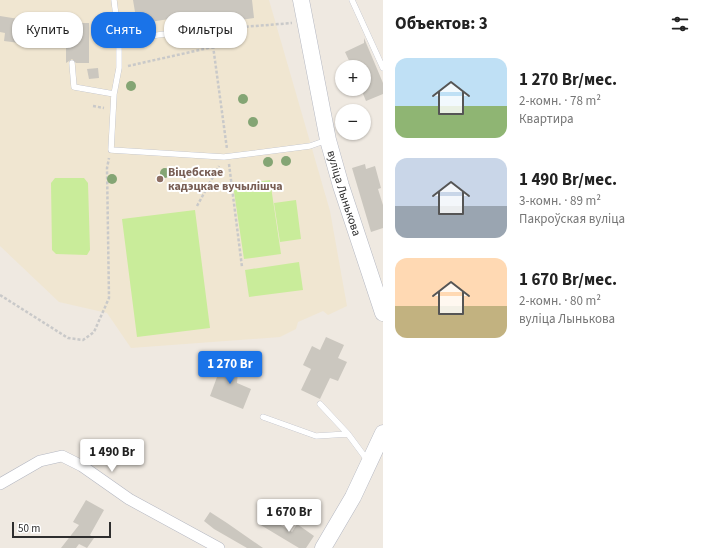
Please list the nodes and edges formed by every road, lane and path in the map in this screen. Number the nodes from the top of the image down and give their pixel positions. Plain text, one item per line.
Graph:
1 (114, 0) edge
2 (301, 0) edge
3 (352, 0) edge
4 (116, 12) edge
5 (304, 22) junction
6 (247, 28) edge
7 (119, 48) edge
8 (204, 48) edge
9 (213, 48) edge
10 (72, 64) dead end
11 (119, 68) junction
12 (383, 68) edge
13 (114, 94) junction
14 (328, 140) junction
15 (112, 150) junction
16 (226, 156) junction
17 (197, 206) dead end
18 (242, 267) dead end
19 (0, 295) edge
20 (383, 313) edge
21 (320, 404) dead end
22 (263, 417) dead end
23 (383, 433) edge
24 (348, 434) junction
25 (369, 463) junction
26 (0, 484) edge
27 (219, 548) edge
28 (323, 548) edge

1 - 4 lane
2 - 5 street, вуліца Лынькова
3 - 12 lane
5 - 6 path
5 - 14 street, вуліца Лынькова
7 - 11 lane
8 - 11 path
9 - 16 path
10 - 13 lane
11 - 13 lane
13 - 15 lane
14 - 16 lane
14 - 20 street, вуліца Лынькова
15 - 16 lane
15 - 19 path
16 - 17 path
16 - 18 path
21 - 24 lane
22 - 24 lane
23 - 25 street
24 - 25 lane
25 - 28 street
26 - 27 street

